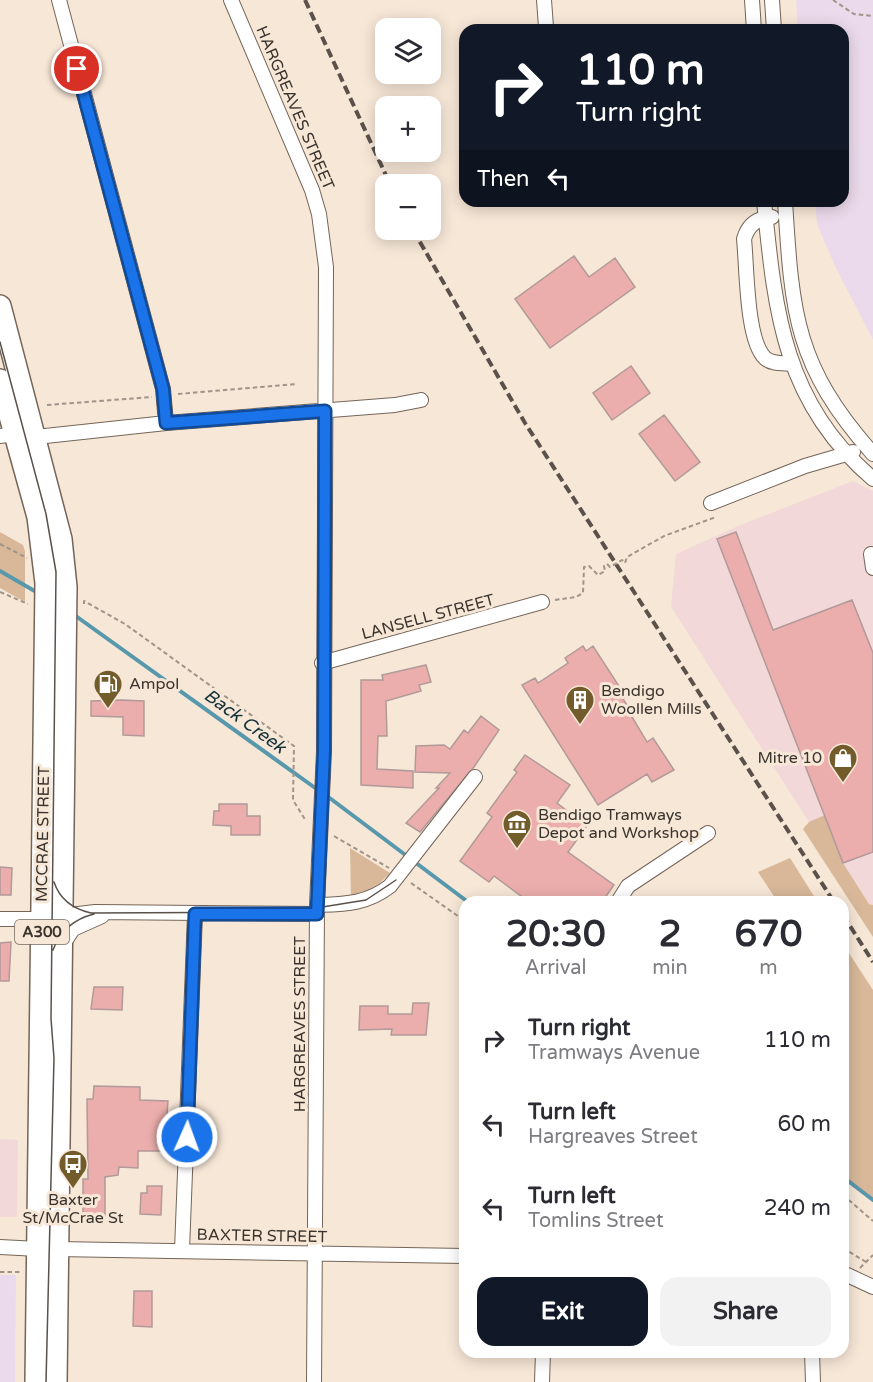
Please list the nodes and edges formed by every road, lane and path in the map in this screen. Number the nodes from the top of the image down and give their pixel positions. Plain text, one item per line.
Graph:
1 (59, 0) edge
2 (231, 0) edge
3 (544, 0) edge
4 (752, 0) edge
5 (772, 0) edge
6 (833, 0) edge
7 (873, 16) edge
8 (546, 24) edge
9 (754, 24) edge
10 (774, 24) edge
11 (765, 207) edge
12 (785, 207) edge
13 (786, 216) junction
14 (766, 218) junction
15 (0, 306) edge
16 (792, 364) junction
17 (0, 380) edge
18 (297, 384) dead end
19 (172, 395) dead end
20 (159, 396) dead end
21 (421, 400) dead end
22 (47, 405) dead end
23 (325, 411) junction
24 (166, 423) junction
25 (17, 436) edge
26 (871, 448) edge
27 (850, 457) junction
28 (873, 461) edge
29 (873, 479) edge
30 (711, 503) joint
31 (0, 544) edge
32 (28, 558) dead end
33 (0, 592) edge
34 (542, 602) joint
35 (29, 603) dead end
36 (84, 605) dead end
37 (322, 663) junction
38 (475, 777) dead end
39 (310, 826) dead end
40 (708, 833) dead end
41 (622, 896) edge
42 (317, 909) junction
43 (112, 914) junction
44 (195, 914) junction
45 (52, 917) junction
46 (0, 919) edge
47 (61, 952) junction
48 (849, 1200) edge
49 (873, 1221) edge
50 (0, 1248) edge
51 (48, 1249) junction
52 (182, 1250) junction
53 (849, 1252) edge
54 (315, 1253) junction
55 (459, 1256) edge
56 (866, 1262) dead end
57 (849, 1276) edge
58 (873, 1287) edge
59 (543, 1358) edge
60 (812, 1358) edge
61 (36, 1382) edge
62 (56, 1382) edge
63 (314, 1382) edge
64 (542, 1382) edge
65 (813, 1382) edge

1 - 24 street
2 - 23 street, HARGREAVES STREET
3 - 8 street
4 - 9 street
5 - 10 street
6 - 7 path
11 - 14 street
12 - 13 street
13 - 14 street
13 - 26 street
14 - 16 street
14 - 16 street
15 - 25 highway, A300
16 - 27 street
17 - 25 highway, A300
18 - 19 path
20 - 22 path
21 - 23 street
23 - 24 street
23 - 37 street, HARGREAVES STREET
24 - 25 street
25 - 45 highway, MCCRAE STREET / A300
25 - 45 highway, MCCRAE STREET / A300
26 - 27 street
27 - 28 street
27 - 29 street
27 - 30 street
30 - 34 path
31 - 32 path
33 - 35 path
34 - 37 street, LANSELL STREET
36 - 39 path
37 - 42 street, HARGREAVES STREET
38 - 42 street
40 - 41 street
42 - 44 street
42 - 54 street, HARGREAVES STREET
43 - 44 street
43 - 45 street
43 - 47 street
44 - 52 street
45 - 46 street
45 - 47 highway, MCCRAE STREET / A300
45 - 51 highway, MCCRAE STREET / A300
47 - 51 highway, MCCRAE STREET / A300
48 - 49 path
50 - 51 street, BAXTER STREET
51 - 52 street, BAXTER STREET
51 - 61 highway, MCCRAE STREET / A300
51 - 62 highway, MCCRAE STREET / A300
52 - 54 street, BAXTER STREET
53 - 56 path
54 - 55 street, BAXTER STREET
54 - 63 street, HARGREAVES STREET
57 - 58 street
59 - 64 street
60 - 65 street

